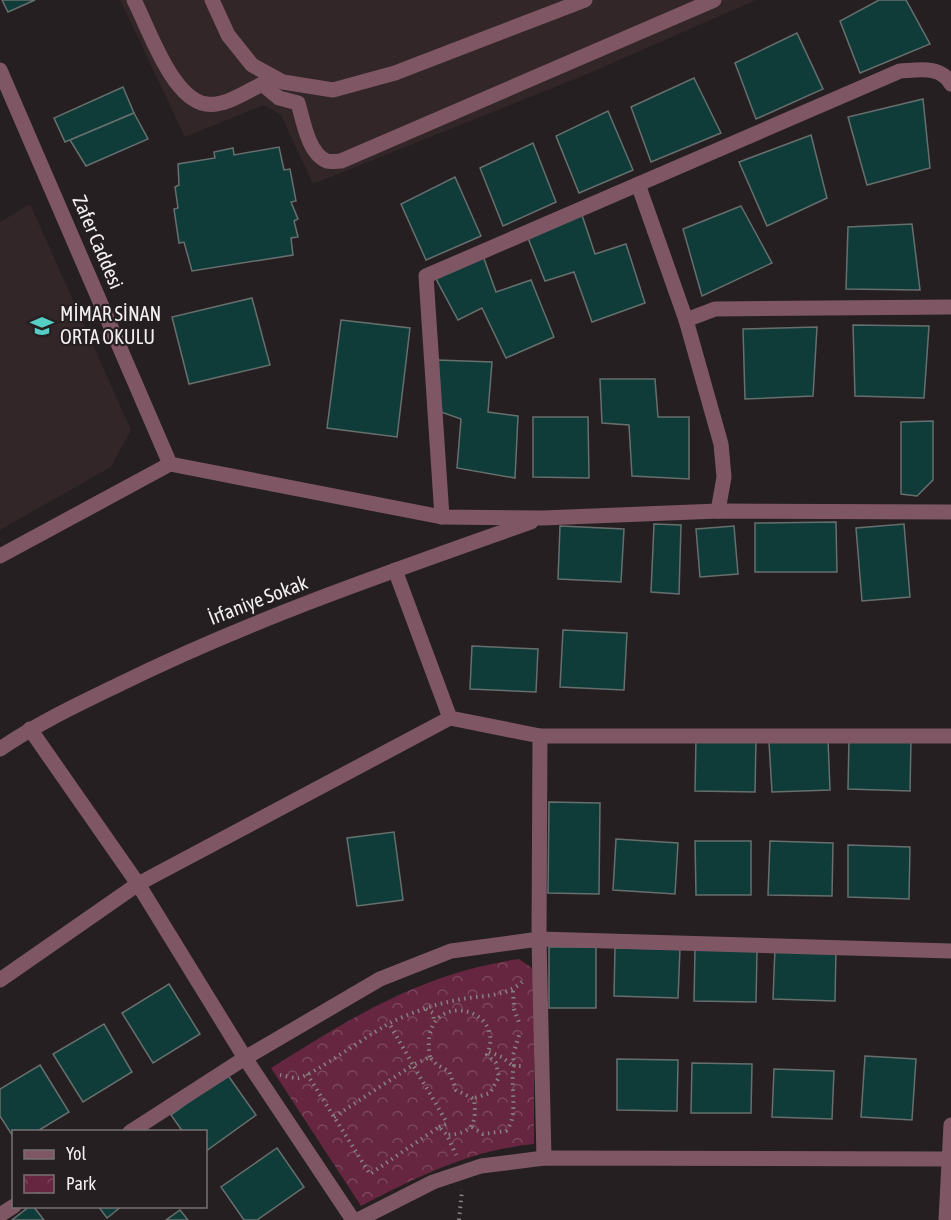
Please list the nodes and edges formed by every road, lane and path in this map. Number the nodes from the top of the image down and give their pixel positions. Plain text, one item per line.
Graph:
1 (134, 0) edge
2 (212, 0) edge
3 (585, 0) edge
4 (714, 0) edge
5 (0, 70) edge
6 (951, 84) edge
7 (638, 184) junction
8 (951, 307) edge
9 (686, 320) junction
10 (170, 464) junction
11 (718, 511) junction
12 (951, 512) edge
13 (442, 517) junction
14 (543, 518) junction
15 (0, 556) edge
16 (395, 570) junction
17 (450, 718) junction
18 (30, 729) junction
19 (540, 736) junction
20 (951, 736) edge
21 (0, 749) edge
22 (138, 884) junction
23 (539, 939) junction
24 (951, 951) edge
25 (540, 971) junction
26 (0, 980) edge
27 (513, 991) junction
28 (425, 1008) junction
29 (434, 1022) junction
30 (389, 1023) junction
31 (488, 1053) junction
32 (430, 1057) junction
33 (249, 1064) junction
34 (413, 1065) junction
35 (514, 1066) junction
36 (542, 1067) junction
37 (307, 1074) junction
38 (474, 1099) junction
39 (334, 1117) junction
40 (951, 1125) edge
41 (439, 1127) junction
42 (472, 1127) junction
43 (132, 1130) edge
44 (447, 1135) junction
45 (544, 1158) junction
46 (948, 1159) junction
47 (464, 1171) junction
48 (353, 1220) edge
49 (358, 1220) edge
50 (459, 1220) edge
51 (946, 1220) edge

1 - 4 street
2 - 3 street
5 - 10 street, Zafer Caddesi
6 - 7 street
7 - 9 street
7 - 13 street
8 - 9 street
9 - 11 street
10 - 13 street
10 - 15 street
11 - 12 street
11 - 14 street
13 - 14 street
14 - 16 street, İrfaniye Sokak
16 - 17 street
16 - 18 street, İrfaniye Sokak
17 - 19 street
17 - 22 street
18 - 21 street, İrfaniye Sokak
18 - 22 street
19 - 20 street
19 - 23 street
22 - 26 street
22 - 33 street
23 - 24 street
23 - 25 street
23 - 33 street
25 - 27 path
25 - 36 street
27 - 28 path
27 - 35 path
28 - 29 path
28 - 30 path
29 - 31 path
29 - 32 path
30 - 34 path
30 - 37 path
31 - 35 path
31 - 38 path
32 - 34 path
32 - 38 path
33 - 37 path
33 - 43 street
33 - 48 street
34 - 39 path
34 - 41 path
35 - 36 path
35 - 42 path
36 - 45 street
37 - 39 path
38 - 42 path
39 - 41 path
40 - 46 street
41 - 44 path
42 - 44 path
44 - 47 path
45 - 46 street
45 - 47 street
46 - 51 street
47 - 49 street
47 - 50 path

